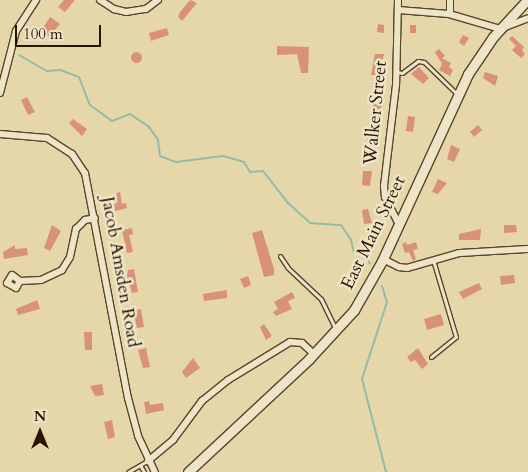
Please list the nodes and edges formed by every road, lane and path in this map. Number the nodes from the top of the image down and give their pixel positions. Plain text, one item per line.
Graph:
1 (36, 0) edge
2 (100, 0) edge
3 (158, 0) edge
4 (398, 0) edge
5 (450, 0) edge
6 (527, 0) edge
7 (398, 10) junction
8 (450, 14) junction
9 (528, 18) edge
10 (500, 29) junction
11 (397, 72) junction
12 (0, 93) edge
13 (457, 94) junction
14 (0, 134) edge
15 (95, 218) junction
16 (399, 225) junction
17 (528, 249) edge
18 (280, 256) dead end
19 (383, 259) junction
20 (433, 259) junction
21 (20, 281) dead end
22 (337, 330) junction
23 (314, 354) junction
24 (430, 357) dead end
25 (148, 461) junction
26 (140, 465) junction
27 (128, 472) edge
28 (144, 472) edge
29 (155, 472) edge
30 (188, 472) edge

1 - 12 street
2 - 3 street
4 - 7 street, Walker Street
5 - 8 street
6 - 10 main road, East Main Street
7 - 8 street
7 - 11 street, Walker Street
8 - 10 street
9 - 10 street
10 - 13 main road, East Main Street
11 - 13 lane
11 - 16 street, Walker Street
13 - 16 main road, East Main Street
14 - 15 street, Jacob Amsden Road
15 - 21 street
15 - 25 street, Jacob Amsden Road
16 - 19 main road, East Main Street
17 - 20 street
18 - 22 lane
19 - 20 street
19 - 22 main road, East Main Street
20 - 24 lane
22 - 23 main road, East Main Street
23 - 25 street
23 - 30 main road, East Main Street
25 - 26 lane
25 - 29 street, Jacob Amsden Road
26 - 27 lane
26 - 28 lane

